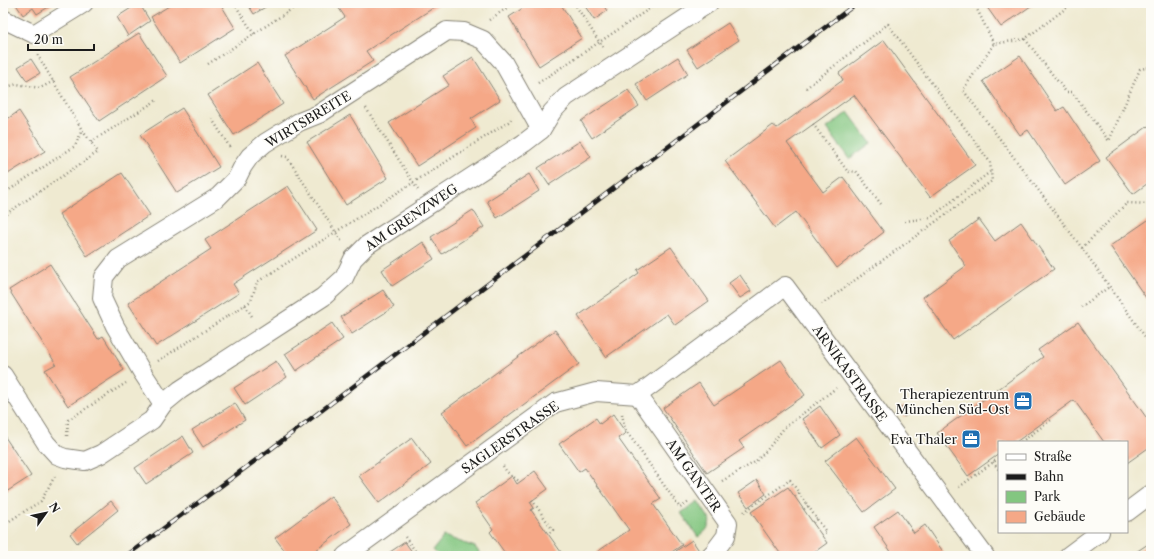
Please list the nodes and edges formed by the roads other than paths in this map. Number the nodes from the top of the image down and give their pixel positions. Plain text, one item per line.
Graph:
1 (84, 3) edge
2 (709, 3) edge
3 (3, 19) edge
4 (541, 130) junction
5 (3, 375) edge
6 (638, 394) junction
7 (163, 404) junction
8 (1151, 494) edge
9 (1128, 511) edge
10 (1099, 533) edge
11 (345, 556) edge
12 (710, 556) edge
13 (985, 556) edge
14 (1068, 556) edge

1 - 3 street
2 - 4 street, AM GRENZWEG
4 - 7 street, AM GRENZWEG
4 - 7 street, WIRTSBREITE
5 - 7 street, AM GRENZWEG
6 - 11 street, SAGLERSTRASSE
6 - 12 street, AM GANTER
6 - 13 street, ARNIKASTRASSE
8 - 9 street
10 - 14 street

